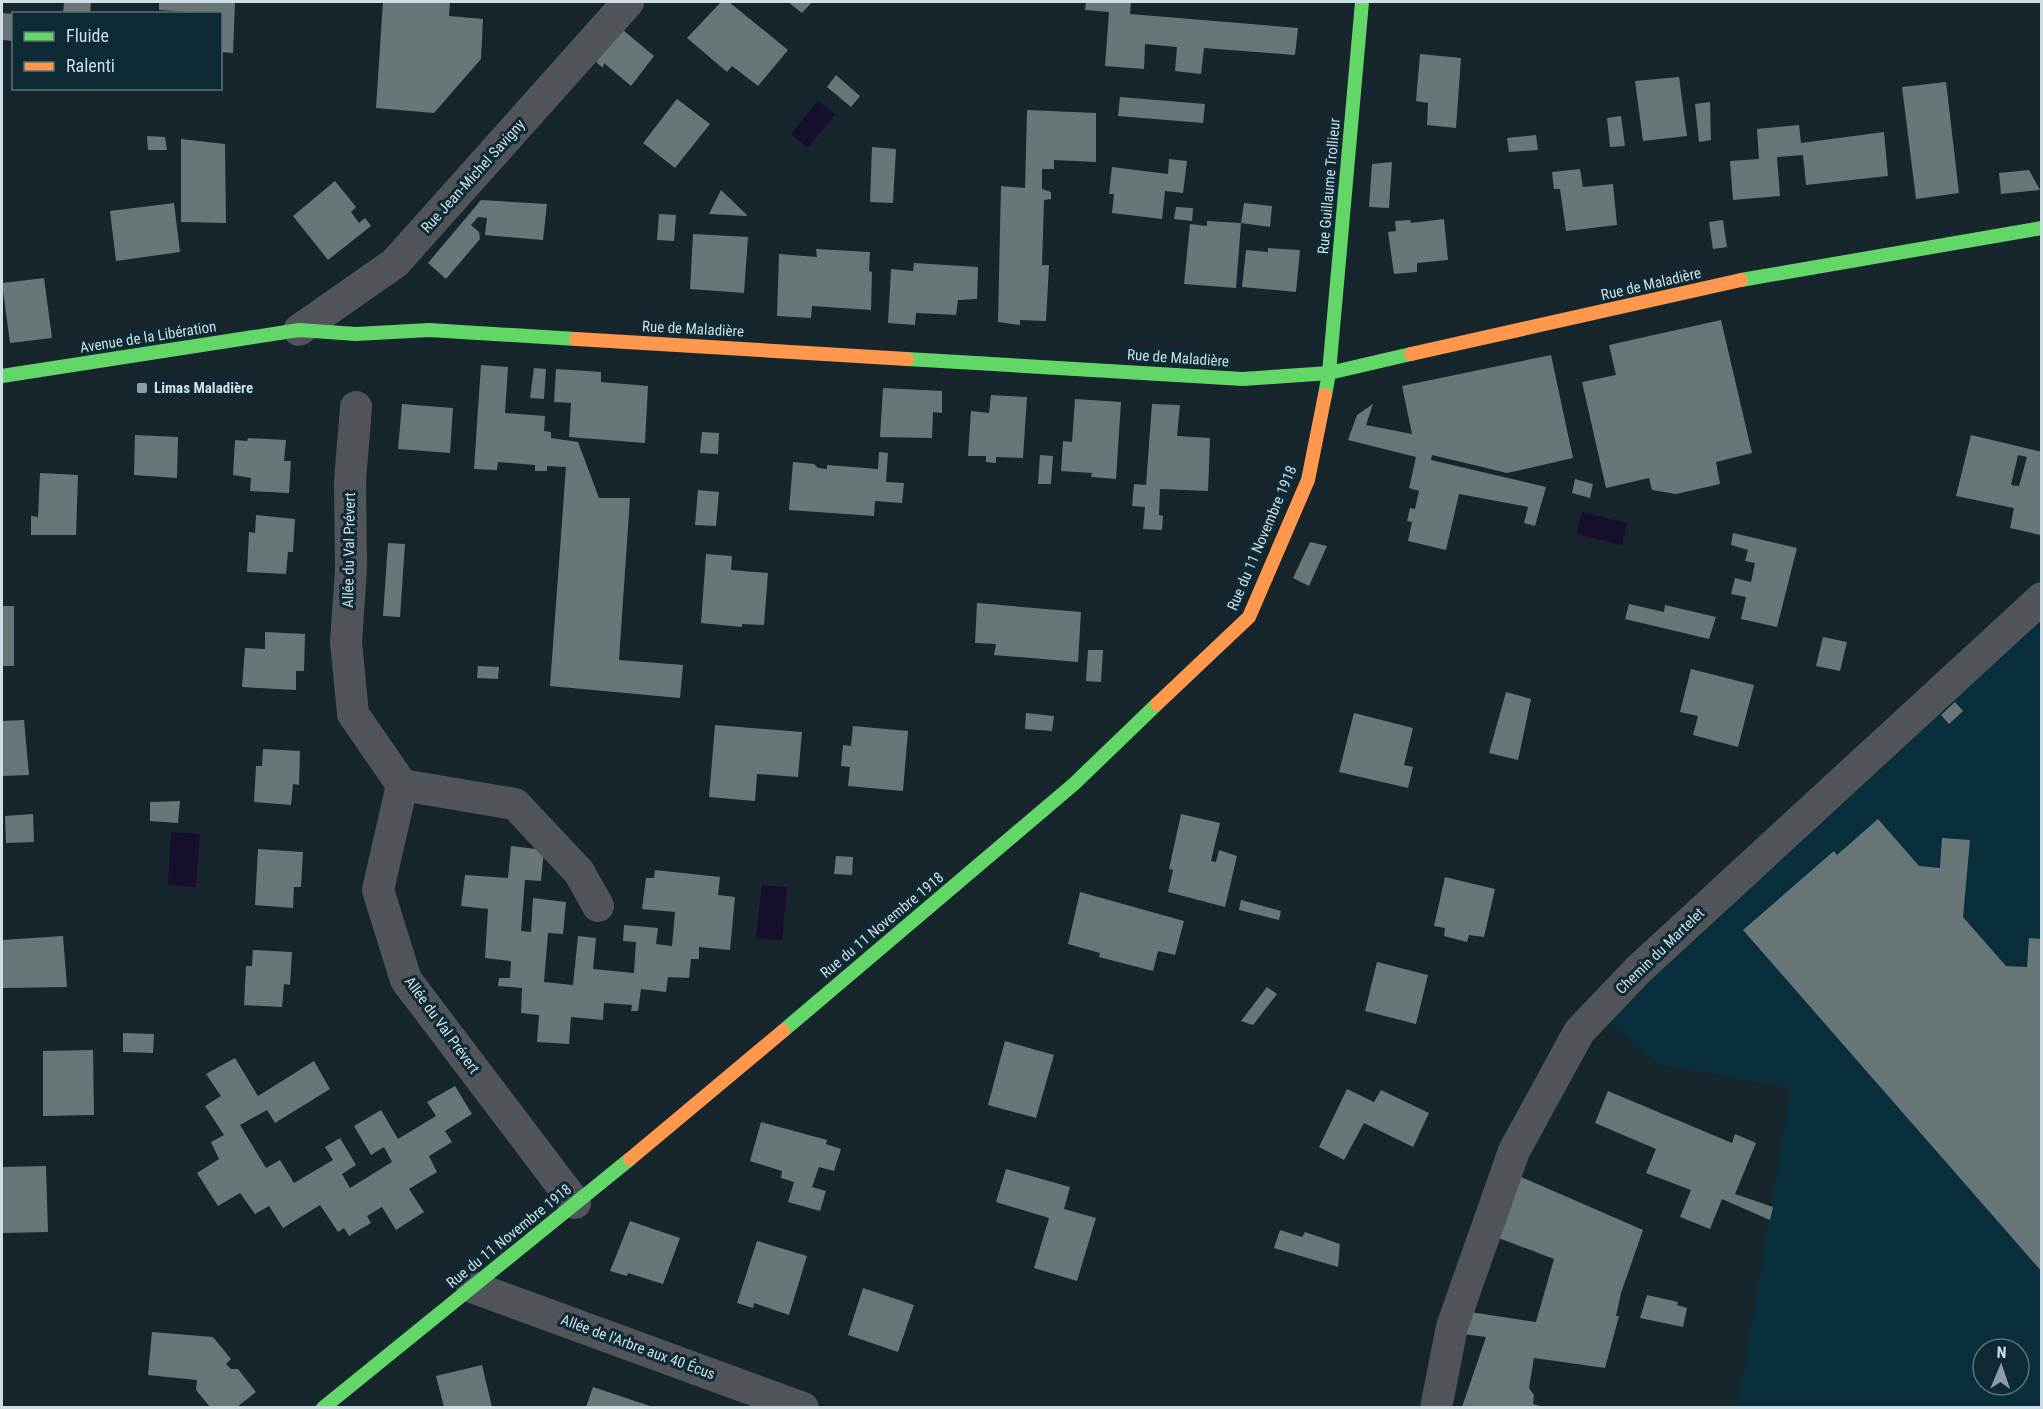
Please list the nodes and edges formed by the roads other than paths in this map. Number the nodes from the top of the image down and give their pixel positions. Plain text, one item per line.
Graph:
1 (628, 2) edge
2 (1362, 2) edge
3 (2042, 228) edge
4 (299, 330) junction
5 (1329, 373) junction
6 (2, 376) edge
7 (356, 407) dead end
8 (2042, 598) edge
9 (402, 785) junction
10 (598, 906) dead end
11 (575, 1203) junction
12 (472, 1287) junction
13 (323, 1407) edge
14 (803, 1407) edge
15 (1436, 1407) edge

1 - 4 street, Rue Jean-Michel Savigny
2 - 5 main road, Rue Guillaume Trollieur
3 - 5 main road, Rue de Maladière
4 - 5 main road, Rue de Maladière
4 - 6 main road, Avenue de la Libération
5 - 11 main road, Rue du 11 Novembre 1918
7 - 9 street, Allée du Val Prévert
8 - 15 street, Chemin du Martelet
9 - 10 street
9 - 11 street, Allée du Val Prévert
11 - 12 main road, Rue du 11 Novembre 1918
12 - 13 main road, Rue du 11 Novembre 1918
12 - 14 street, Allée de l'Arbre aux 40 Écus

